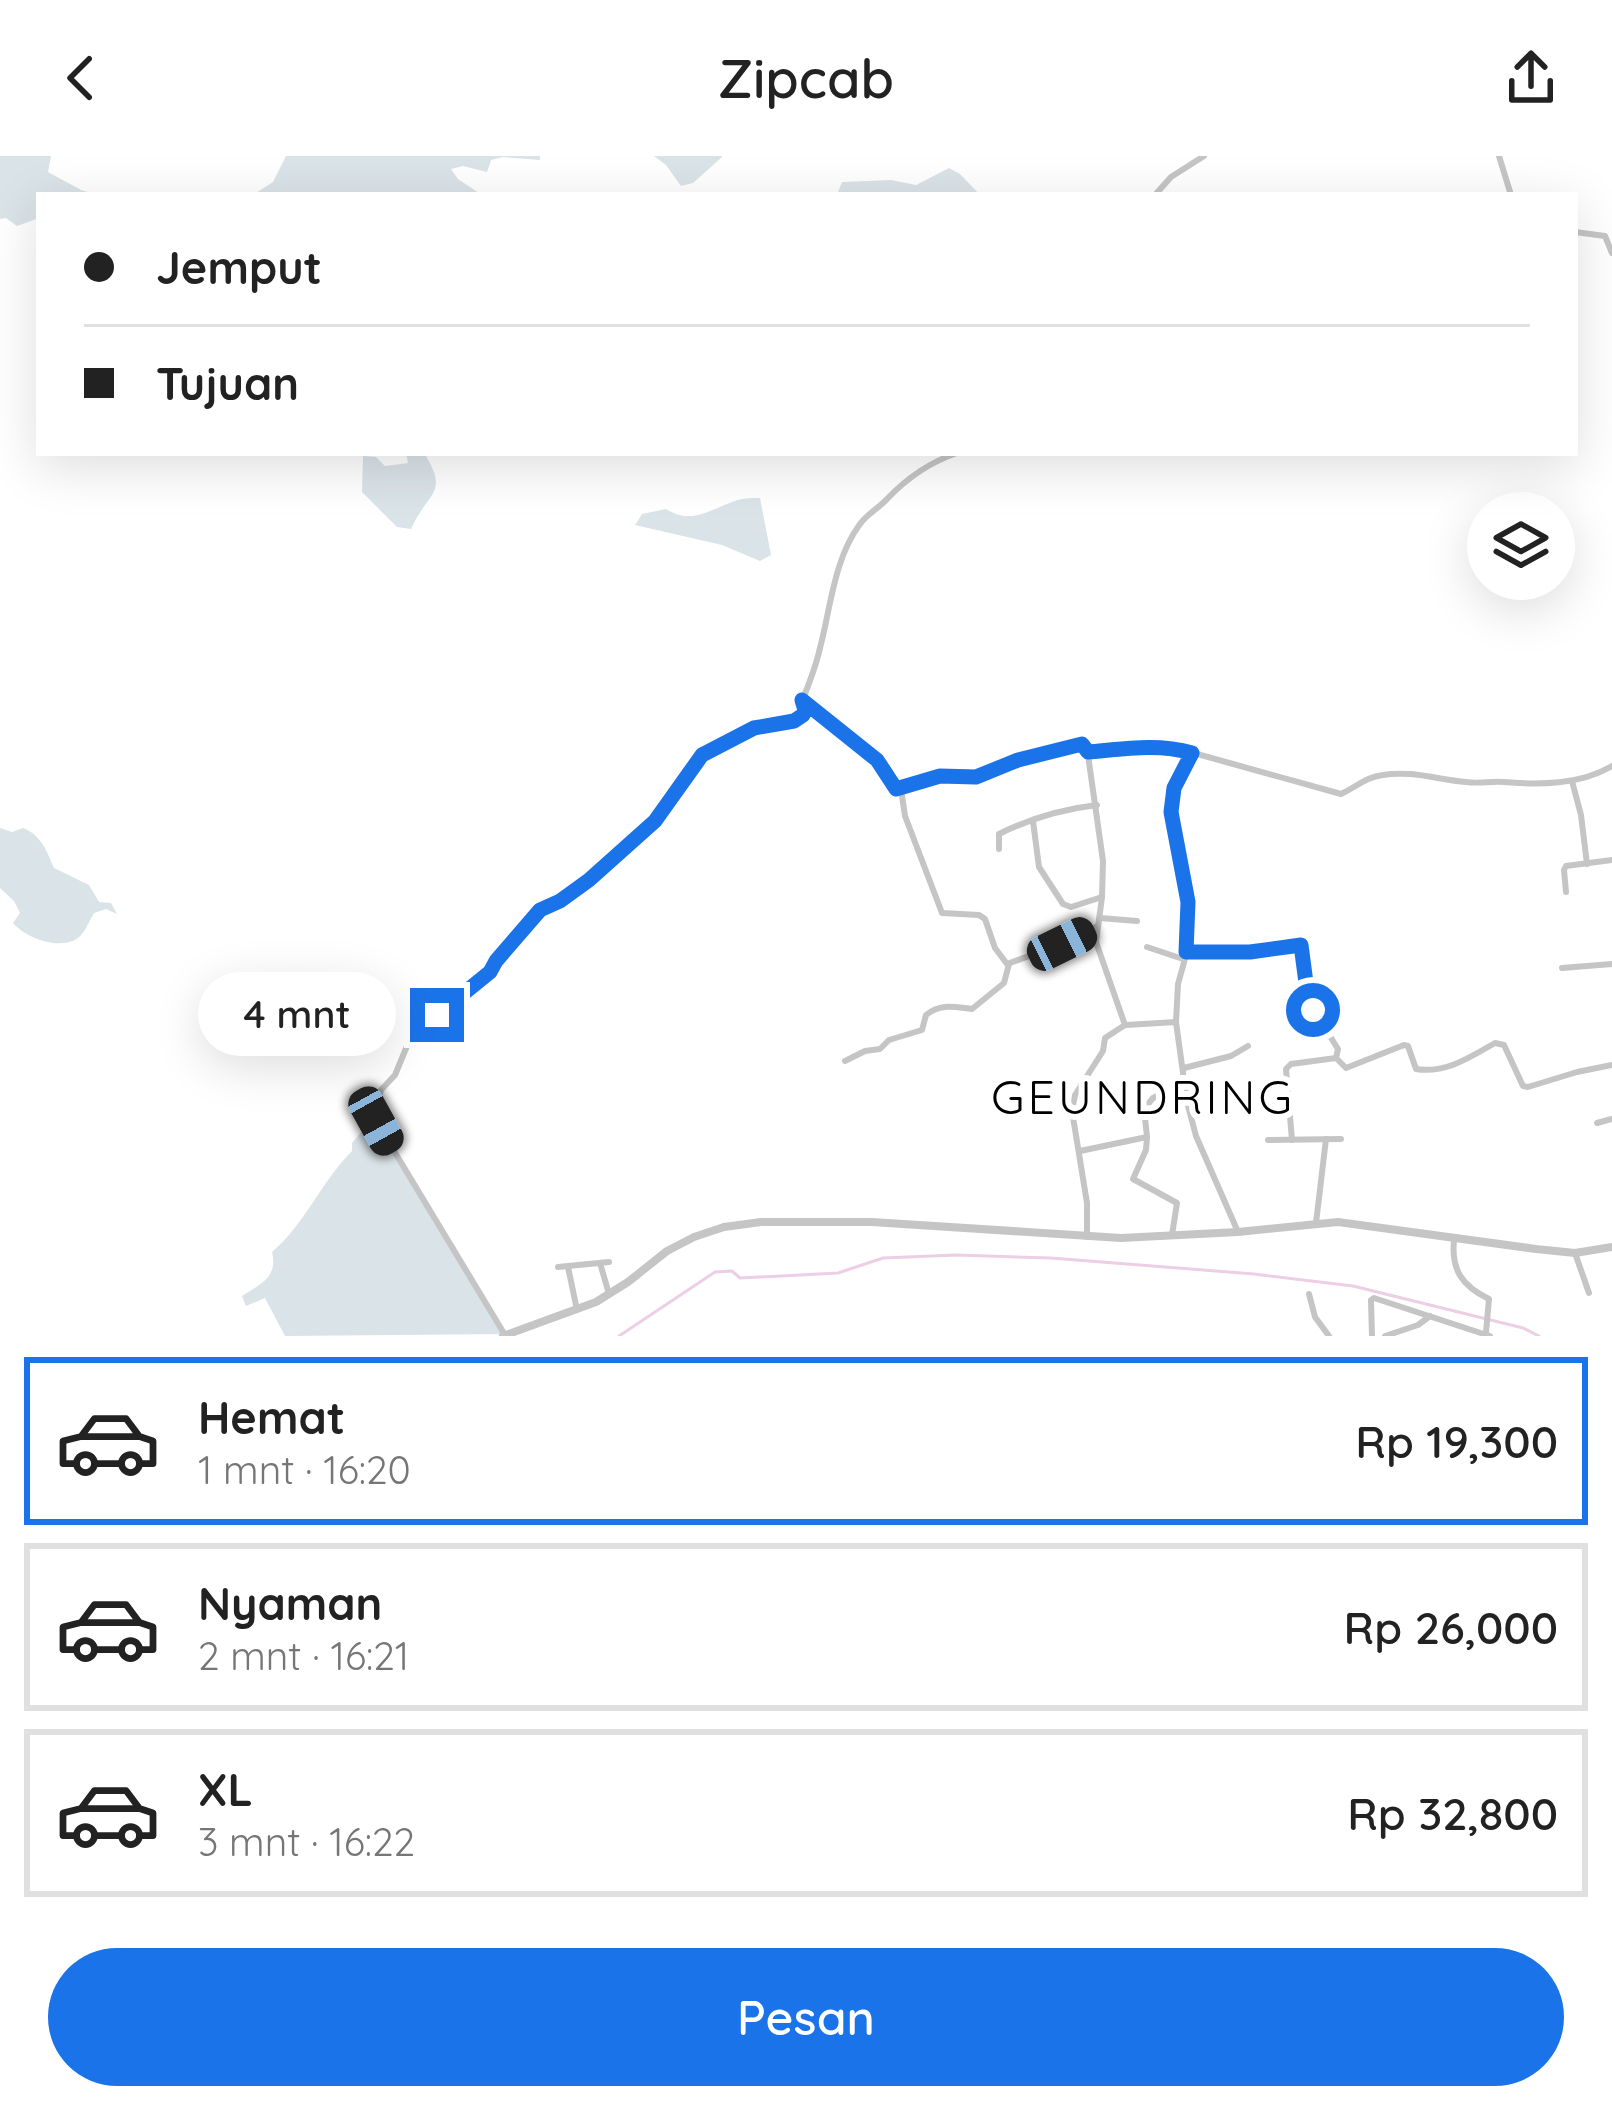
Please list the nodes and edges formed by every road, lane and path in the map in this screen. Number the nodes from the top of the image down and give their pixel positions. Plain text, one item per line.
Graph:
1 (1204, 156) edge
2 (1499, 156) edge
3 (1158, 192) edge
4 (1510, 192) edge
5 (1578, 232) edge
6 (1612, 253) edge
7 (948, 456) edge
8 (802, 700) junction
9 (1088, 752) junction
10 (1192, 753) junction
11 (1612, 766) edge
12 (1573, 782) junction
13 (901, 789) junction
14 (1097, 805) junction
15 (1033, 820) junction
16 (999, 849) dead end
17 (1612, 860) edge
18 (1587, 863) junction
19 (1566, 892) dead end
20 (1102, 897) junction
21 (1099, 922) junction
22 (1136, 922) dead end
23 (1147, 947) dead end
24 (1185, 955) junction
25 (1009, 964) junction
26 (1612, 964) edge
27 (1562, 968) dead end
28 (1176, 1022) junction
29 (1125, 1025) junction
30 (1248, 1046) dead end
31 (1336, 1058) junction
32 (845, 1061) dead end
33 (1612, 1065) edge
34 (1184, 1068) junction
35 (1185, 1082) junction
36 (1612, 1119) edge
37 (1597, 1123) dead end
38 (1147, 1136) junction
39 (1325, 1139) junction
40 (1340, 1139) dead end
41 (1268, 1140) dead end
42 (1292, 1140) junction
43 (1080, 1151) junction
44 (1316, 1223) junction
45 (1238, 1232) junction
46 (1172, 1235) junction
47 (1088, 1237) junction
48 (1454, 1240) junction
49 (1612, 1247) edge
50 (1575, 1253) junction
51 (1589, 1293) dead end
52 (1309, 1294) dead end
53 (609, 1295) junction
54 (578, 1310) junction
55 (1435, 1316) junction
56 (1487, 1333) edge
57 (504, 1336) edge
58 (1329, 1336) edge
59 (1372, 1336) edge
60 (1384, 1336) edge

1 - 3 street
2 - 4 street
5 - 6 street
7 - 8 street
8 - 13 street
8 - 57 street
9 - 10 street
9 - 13 street
9 - 14 street
10 - 12 street
10 - 24 street
11 - 12 street
12 - 18 street
13 - 25 street
14 - 15 street
14 - 20 street
15 - 16 street
15 - 20 street
17 - 18 street
18 - 19 street
20 - 21 street
21 - 22 street
21 - 25 street
21 - 29 street
23 - 24 street
24 - 28 street
24 - 31 street
25 - 32 street
26 - 27 street
28 - 29 street
28 - 34 street
29 - 43 street
30 - 34 street
31 - 33 street
31 - 42 street
34 - 35 street
35 - 38 street
35 - 45 street
36 - 37 street
38 - 43 street
38 - 46 street
39 - 40 street
39 - 42 street
39 - 44 street
41 - 42 street
43 - 47 street
44 - 45 street
44 - 48 street
45 - 46 street
46 - 47 street
47 - 53 street
48 - 50 street
48 - 56 street
49 - 50 street
50 - 51 street
52 - 58 street
53 - 54 street
53 - 54 street
54 - 57 street
55 - 56 street
55 - 59 street
55 - 60 street

